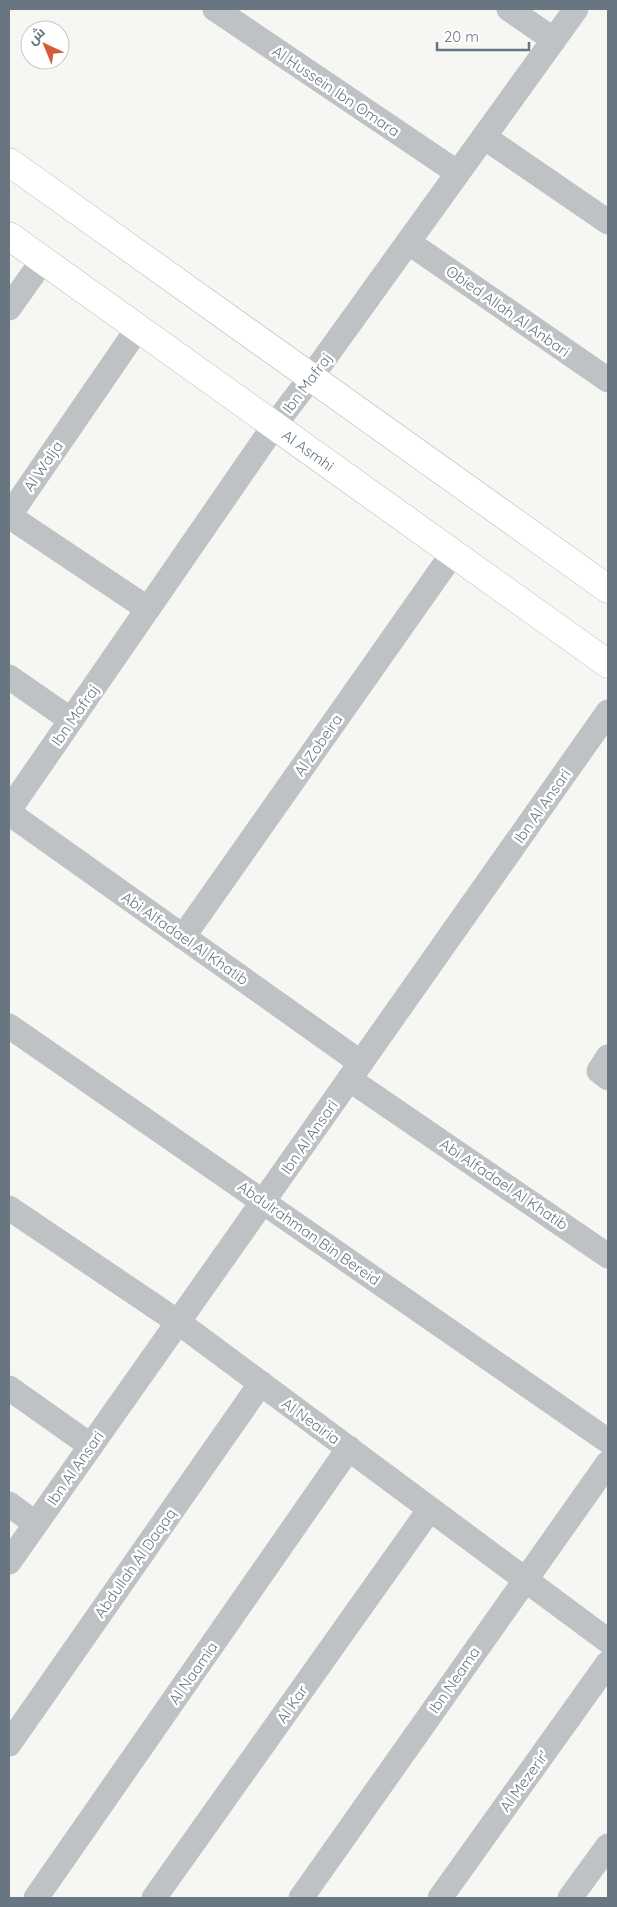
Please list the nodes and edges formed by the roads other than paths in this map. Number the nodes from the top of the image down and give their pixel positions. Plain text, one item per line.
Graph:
1 (215, 9) edge
2 (510, 9) edge
3 (576, 9) edge
4 (554, 40) junction
5 (484, 137) junction
6 (9, 162) edge
7 (458, 173) junction
8 (608, 222) edge
9 (9, 236) edge
10 (408, 242) junction
11 (43, 260) junction
12 (9, 308) edge
13 (138, 328) junction
14 (311, 377) junction
15 (608, 380) edge
16 (274, 426) junction
17 (453, 553) junction
18 (608, 589) edge
19 (148, 609) junction
20 (608, 664) edge
21 (9, 677) edge
22 (608, 712) edge
23 (71, 720) junction
24 (9, 811) edge
25 (183, 937) junction
26 (9, 1026) edge
27 (608, 1057) edge
28 (355, 1071) junction
29 (608, 1078) edge
30 (263, 1202) junction
31 (9, 1208) edge
32 (608, 1256) edge
33 (178, 1322) junction
34 (261, 1383) junction
35 (9, 1388) edge
36 (608, 1441) edge
37 (91, 1446) junction
38 (349, 1448) junction
39 (608, 1463) edge
40 (9, 1504) edge
41 (430, 1509) junction
42 (36, 1524) junction
43 (9, 1562) edge
44 (525, 1579) junction
45 (608, 1641) edge
46 (608, 1663) edge
47 (9, 1744) edge
48 (608, 1846) edge
49 (36, 1898) edge
50 (154, 1898) edge
51 (301, 1898) edge
52 (440, 1898) edge
53 (570, 1898) edge

1 - 7 street, Al Hussein Ibn Omara
2 - 4 street
3 - 4 street, Ibn Mafraj
4 - 5 street, Ibn Mafraj
5 - 7 street, Ibn Mafraj
5 - 8 street
6 - 14 street
7 - 10 street, Ibn Mafraj
9 - 11 street, Al Asmhi
10 - 14 street, Ibn Mafraj
10 - 15 street, Obied Allah Al Anbari
11 - 12 street
11 - 13 street, Al Asmhi
13 - 16 street, Al Asmhi
13 - 19 street, Al Walja
14 - 16 street, Ibn Mafraj
14 - 18 street
16 - 17 street, Al Asmhi
16 - 19 street, Ibn Mafraj
17 - 20 street, Al Asmhi
17 - 25 street, Al Zobeira
19 - 23 street, Ibn Mafraj
21 - 23 street
22 - 28 street, Ibn Al Ansari
23 - 24 street, Ibn Mafraj
24 - 25 street, Abi Alfadael Al Khatib
25 - 28 street, Abi Alfadael Al Khatib
26 - 30 street, Abdulrahman Bin Bereid
27 - 29 street
28 - 30 street, Ibn Al Ansari
28 - 32 street, Abi Alfadael Al Khatib
30 - 33 street, Ibn Al Ansari
30 - 36 street, Abdulrahman Bin Bereid
31 - 33 street, Al Neairia
33 - 34 street, Al Neairia
33 - 37 street, Ibn Al Ansari
34 - 38 street, Al Neairia
34 - 47 street, Abdullah Al Daqaq
35 - 37 street
37 - 42 street, Ibn Al Ansari
38 - 41 street, Al Neairia
38 - 49 street, Al Naamia
39 - 44 street, Ibn Neama
40 - 42 street
41 - 44 street, Al Neairia
41 - 50 street, Al Kar
42 - 43 street, Ibn Al Ansari
44 - 45 street, Al Neairia
44 - 51 street, Ibn Neama
46 - 52 street, Al Mezerir'
48 - 53 street

